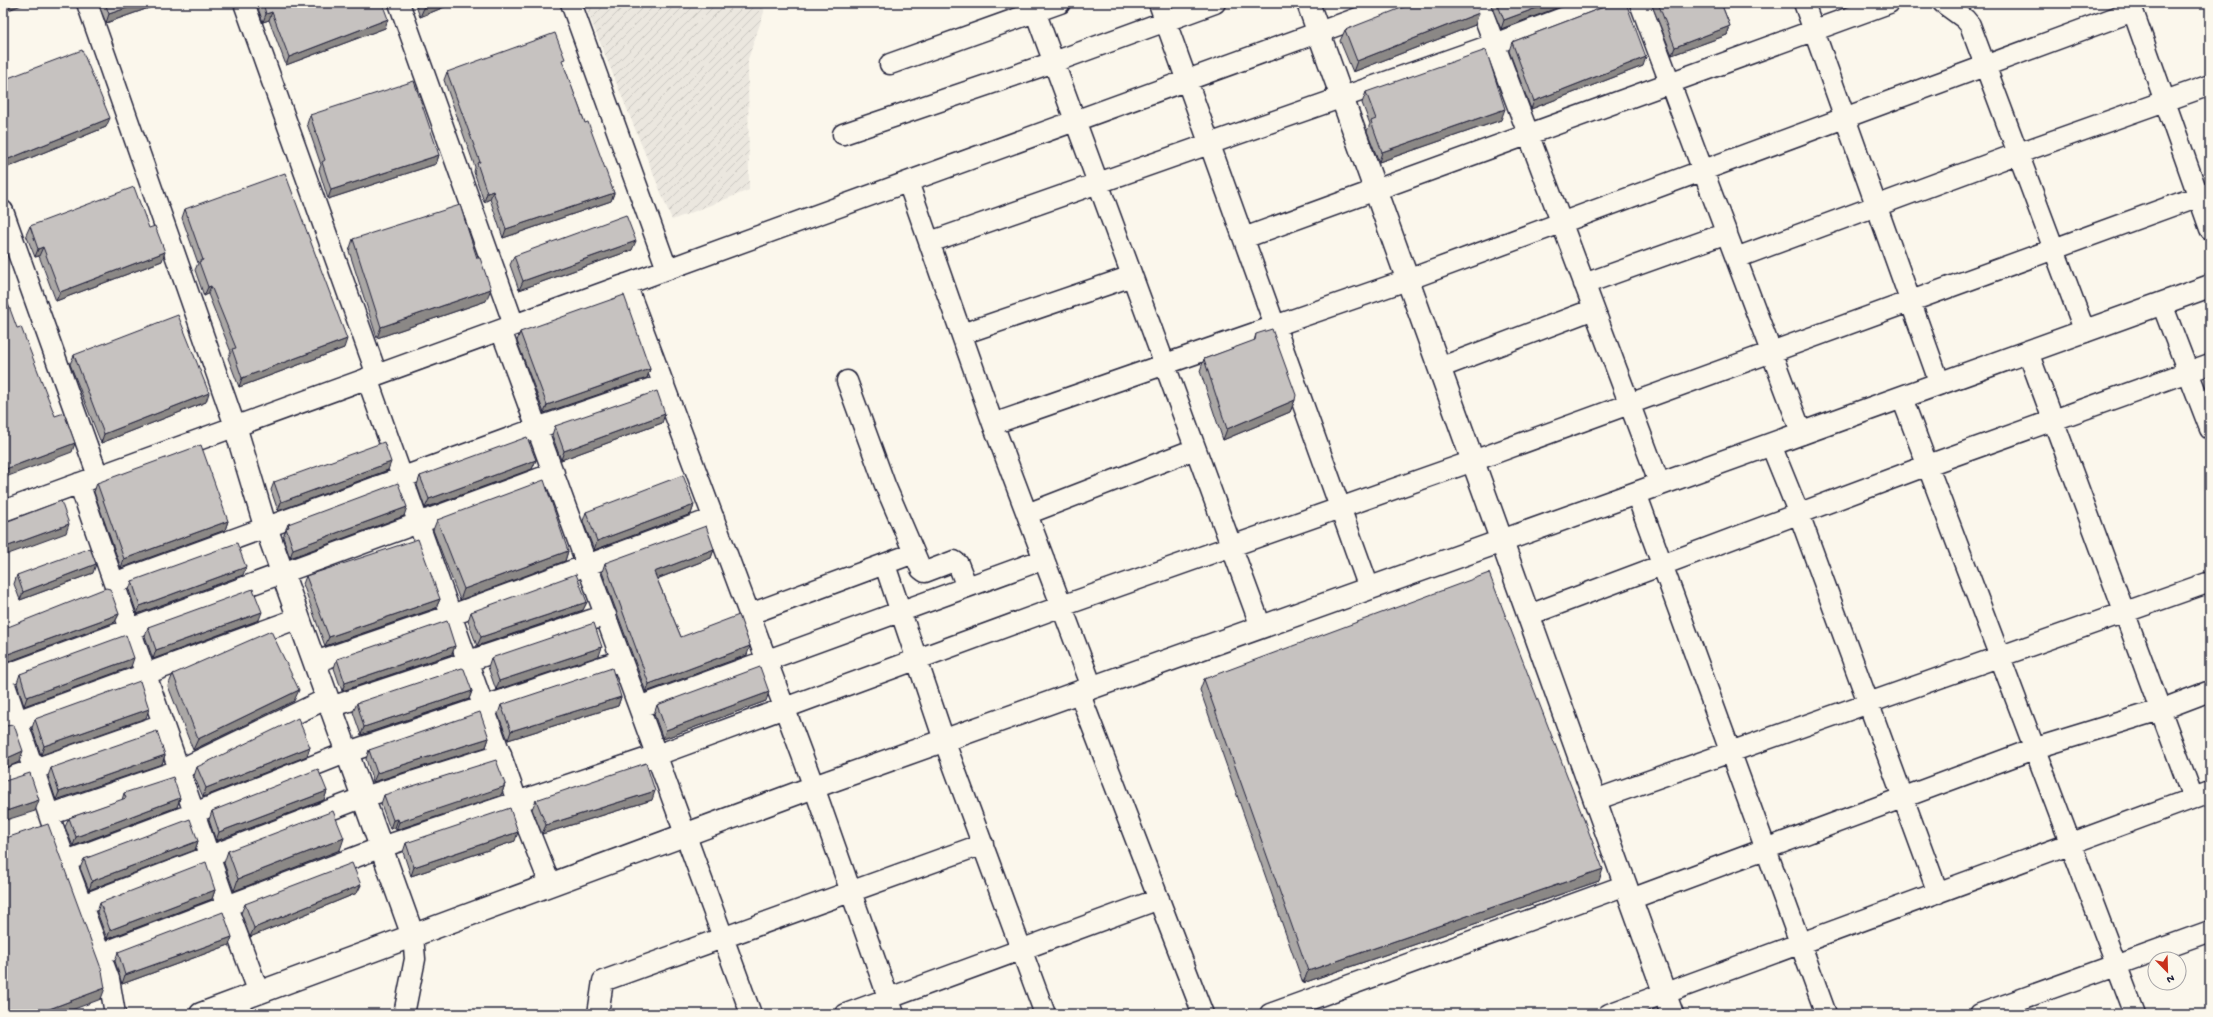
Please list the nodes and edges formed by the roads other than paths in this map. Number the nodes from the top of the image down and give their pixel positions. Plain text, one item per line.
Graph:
1 (87, 3) edge
2 (244, 3) edge
3 (399, 3) edge
4 (571, 3) edge
5 (1060, 3) edge
6 (1159, 3) edge
7 (1215, 3) edge
8 (1308, 3) edge
9 (1399, 3) edge
10 (1479, 3) edge
11 (1602, 3) edge
12 (1640, 3) edge
13 (1804, 3) edge
14 (1889, 3) edge
15 (1943, 3) edge
16 (2132, 7) edge
17 (1034, 8) edge
18 (1166, 22) junction
19 (1814, 31) junction
20 (1318, 32) junction
21 (1494, 44) junction
22 (1054, 62) junction
23 (890, 64) dead end
24 (1987, 65) junction
25 (1188, 80) junction
26 (1670, 84) junction
27 (2210, 85) edge
28 (1342, 98) junction
29 (2165, 102) junction
30 (1844, 117) junction
31 (1075, 121) junction
32 (843, 134) dead end
33 (1528, 134) junction
34 (1210, 144) junction
35 (2019, 153) junction
36 (1703, 170) junction
37 (908, 182) junction
38 (1098, 183) junction
39 (1375, 191) junction
40 (2204, 194) edge
41 (1876, 208) junction
42 (3, 210) edge
43 (1561, 223) junction
44 (2210, 229) edge
45 (1727, 233) junction
46 (1244, 238) junction
47 (930, 242) junction
48 (2054, 249) junction
49 (1736, 258) junction
50 (667, 269) junction
51 (1132, 276) junction
52 (1407, 280) junction
53 (626, 284) junction
54 (1584, 284) junction
55 (2210, 286) edge
56 (1910, 301) junction
57 (2162, 304) junction
58 (1594, 309) junction
59 (1276, 326) junction
60 (507, 327) junction
61 (2085, 332) junction
62 (962, 334) junction
63 (1772, 352) junction
64 (2028, 352) junction
65 (2210, 364) edge
66 (1164, 365) junction
67 (1439, 368) junction
68 (2188, 372) junction
69 (372, 377) junction
70 (847, 381) dead end
71 (664, 384) junction
72 (1940, 384) junction
73 (1902, 398) junction
74 (1629, 404) junction
75 (2053, 420) junction
76 (993, 424) junction
77 (235, 426) junction
78 (537, 428) junction
79 (2210, 429) edge
80 (1802, 434) junction
81 (1771, 445) junction
82 (1195, 449) junction
83 (1473, 461) junction
84 (1928, 465) junction
85 (554, 473) junction
86 (98, 476) junction
87 (402, 477) junction
88 (79, 483) junction
89 (1660, 485) junction
90 (1636, 493) junction
91 (1341, 507) junction
92 (3, 511) edge
93 (1027, 514) junction
94 (1799, 514) junction
95 (714, 518) junction
96 (419, 523) junction
97 (266, 527) junction
98 (1502, 541) junction
99 (1231, 546) junction
100 (914, 553) junction
101 (1044, 559) junction
102 (885, 565) junction
103 (1663, 565) junction
104 (588, 566) junction
105 (283, 573) junction
106 (2210, 582) edge
107 (114, 583) junction
108 (967, 587) junction
109 (1369, 588) junction
110 (1062, 606) junction
111 (899, 611) junction
112 (2124, 612) junction
113 (750, 614) junction
114 (606, 615) junction
115 (1529, 615) junction
116 (452, 616) junction
117 (299, 618) junction
118 (1260, 627) junction
119 (130, 630) junction
120 (2001, 656) junction
121 (622, 660) junction
122 (767, 660) junction
123 (916, 660) junction
124 (315, 662) junction
125 (468, 662) junction
126 (146, 675) junction
127 (3, 678) edge
128 (1086, 690) junction
129 (2210, 691) edge
130 (330, 703) junction
131 (1868, 703) junction
132 (484, 706) junction
133 (639, 707) junction
134 (785, 708) junction
135 (2160, 710) junction
136 (10, 723) edge
137 (163, 724) junction
138 (944, 740) junction
139 (2036, 748) junction
140 (348, 752) junction
141 (1730, 752) junction
142 (501, 754) junction
143 (657, 755) junction
144 (33, 768) junction
145 (179, 770) junction
146 (3, 780) edge
147 (814, 786) junction
148 (2201, 795) edge
149 (364, 797) junction
150 (1903, 798) junction
151 (1595, 800) junction
152 (517, 801) junction
153 (194, 813) junction
154 (49, 815) junction
155 (686, 833) junction
156 (2072, 843) junction
157 (983, 844) junction
158 (382, 847) junction
159 (1766, 850) junction
160 (209, 856) junction
161 (66, 861) junction
162 (550, 884) junction
163 (852, 891) junction
164 (1628, 892) junction
165 (1938, 893) junction
166 (1159, 899) junction
167 (82, 905) junction
168 (227, 907) junction
169 (2210, 931) edge
170 (413, 936) junction
171 (723, 937) junction
172 (1800, 944) junction
173 (1022, 950) junction
174 (100, 954) junction
175 (2118, 964) junction
176 (259, 993) junction
177 (1665, 994) junction
178 (892, 1006) edge
179 (116, 1014) edge
180 (201, 1014) edge
181 (404, 1014) edge
182 (598, 1014) edge
183 (751, 1014) edge
184 (846, 1014) edge
185 (1045, 1014) edge
186 (1203, 1014) edge
187 (1270, 1014) edge
188 (1608, 1014) edge
189 (1672, 1014) edge
190 (1826, 1014) edge
191 (1980, 1014) edge
192 (2135, 1014) edge

1 - 77 street
2 - 69 street
3 - 60 street
4 - 50 street
5 - 17 street
6 - 18 street
7 - 18 street
8 - 20 street
9 - 20 street
10 - 21 street
11 - 21 street
12 - 26 street
13 - 19 street
14 - 19 street
15 - 24 street
16 - 24 street
16 - 29 street
17 - 22 street
17 - 23 street
18 - 22 street
18 - 25 street
19 - 26 street
19 - 30 street
20 - 25 street
20 - 28 street
21 - 28 street
21 - 33 street
22 - 31 street
22 - 32 street
24 - 30 street
24 - 35 street
25 - 31 street
25 - 34 street
26 - 33 street
26 - 36 street
27 - 29 street
28 - 34 street
28 - 39 street
29 - 35 street
29 - 40 street
30 - 36 street
30 - 41 street
31 - 37 street
31 - 38 street
33 - 39 street
33 - 43 street
34 - 38 street
34 - 46 street
35 - 41 street
35 - 48 street
36 - 43 street
36 - 45 street
37 - 47 street
37 - 50 street
38 - 47 street
38 - 51 street
39 - 46 street
39 - 52 street
40 - 44 street
40 - 48 street
41 - 49 street
41 - 56 street
42 - 86 street
43 - 52 street
43 - 54 street
45 - 49 street
45 - 54 street
46 - 59 street
47 - 62 street
48 - 56 street
48 - 61 street
49 - 63 street
50 - 53 street
51 - 62 street
51 - 66 street
52 - 59 street
52 - 67 street
53 - 60 street
53 - 71 street
54 - 58 street
55 - 57 street
56 - 63 street
56 - 72 street
57 - 61 street
57 - 68 street
58 - 67 street
58 - 74 street
59 - 66 street
59 - 91 street
60 - 69 street
60 - 78 street
61 - 64 street
62 - 76 street
63 - 74 street
63 - 80 street
64 - 72 street
64 - 75 street
65 - 68 street
66 - 76 street
66 - 82 street
67 - 83 street
68 - 75 street
68 - 79 street
69 - 77 street
69 - 87 street
70 - 100 street
71 - 78 street
71 - 95 street
72 - 73 street
73 - 80 street
73 - 84 street
74 - 83 street
74 - 89 street
75 - 84 street
75 - 112 street
76 - 93 street
77 - 86 street
77 - 97 street
78 - 85 street
78 - 87 street
80 - 81 street
81 - 89 street
81 - 94 street
82 - 93 street
82 - 99 street
83 - 91 street
83 - 98 street
84 - 94 street
84 - 120 street
85 - 96 street
85 - 104 street
86 - 88 street
87 - 96 street
87 - 97 street
88 - 92 street
88 - 107 street
89 - 90 street
90 - 98 street
90 - 103 street
91 - 99 street
91 - 109 street
93 - 101 street
94 - 103 street
94 - 131 street
95 - 104 street
95 - 113 street
96 - 105 street
96 - 116 street
97 - 105 street
97 - 107 street
98 - 109 street
98 - 115 street
99 - 110 street
99 - 118 street
100 - 102 street
100 - 108 street
101 - 108 street
101 - 110 street
102 - 111 street
102 - 113 street
103 - 115 street
103 - 141 street
104 - 114 street
104 - 116 street
105 - 117 street
105 - 119 street
106 - 112 street
107 - 119 street
108 - 111 street
109 - 118 street
110 - 123 street
110 - 128 street
111 - 122 street
111 - 123 street
112 - 120 street
112 - 135 street
113 - 122 street
114 - 121 street
114 - 125 street
115 - 151 street
116 - 124 street
116 - 125 street
117 - 124 street
117 - 126 street
118 - 128 street
119 - 126 street
119 - 127 street
120 - 131 street
120 - 139 street
121 - 132 street
121 - 133 street
122 - 133 street
122 - 134 street
123 - 134 street
123 - 138 street
124 - 130 street
125 - 130 street
125 - 132 street
126 - 136 street
126 - 137 street
127 - 136 street
128 - 138 street
128 - 166 street
129 - 135 street
130 - 140 street
130 - 145 street
131 - 141 street
131 - 150 street
132 - 140 street
132 - 142 street
133 - 143 street
134 - 143 street
134 - 147 street
135 - 139 street
135 - 148 street
136 - 144 street
137 - 144 street
137 - 145 street
138 - 147 street
138 - 157 street
139 - 150 street
139 - 156 street
140 - 149 street
140 - 153 street
141 - 151 street
141 - 159 street
142 - 149 street
142 - 152 street
143 - 152 street
143 - 155 street
144 - 146 street
144 - 154 street
145 - 153 street
145 - 154 street
147 - 155 street
147 - 163 street
148 - 156 street
149 - 158 street
149 - 160 street
150 - 159 street
150 - 165 street
151 - 164 street
152 - 158 street
152 - 162 street
153 - 160 street
153 - 161 street
154 - 161 street
155 - 162 street
155 - 171 street
156 - 165 street
156 - 175 street
157 - 163 street
157 - 173 street
158 - 168 street
158 - 170 street
159 - 164 street
159 - 172 street
160 - 167 street
160 - 168 street
161 - 167 street
162 - 170 street
163 - 171 street
163 - 178 street
164 - 177 street
164 - 187 street
165 - 172 street
166 - 173 street
166 - 186 street
167 - 174 street
168 - 174 street
168 - 176 street
169 - 175 street
170 - 176 street
170 - 181 street
171 - 182 street
171 - 183 street
172 - 177 street
172 - 190 street
173 - 178 street
173 - 185 street
174 - 179 street
175 - 191 street
175 - 192 street
176 - 180 street
177 - 188 street
177 - 189 street
178 - 184 street

